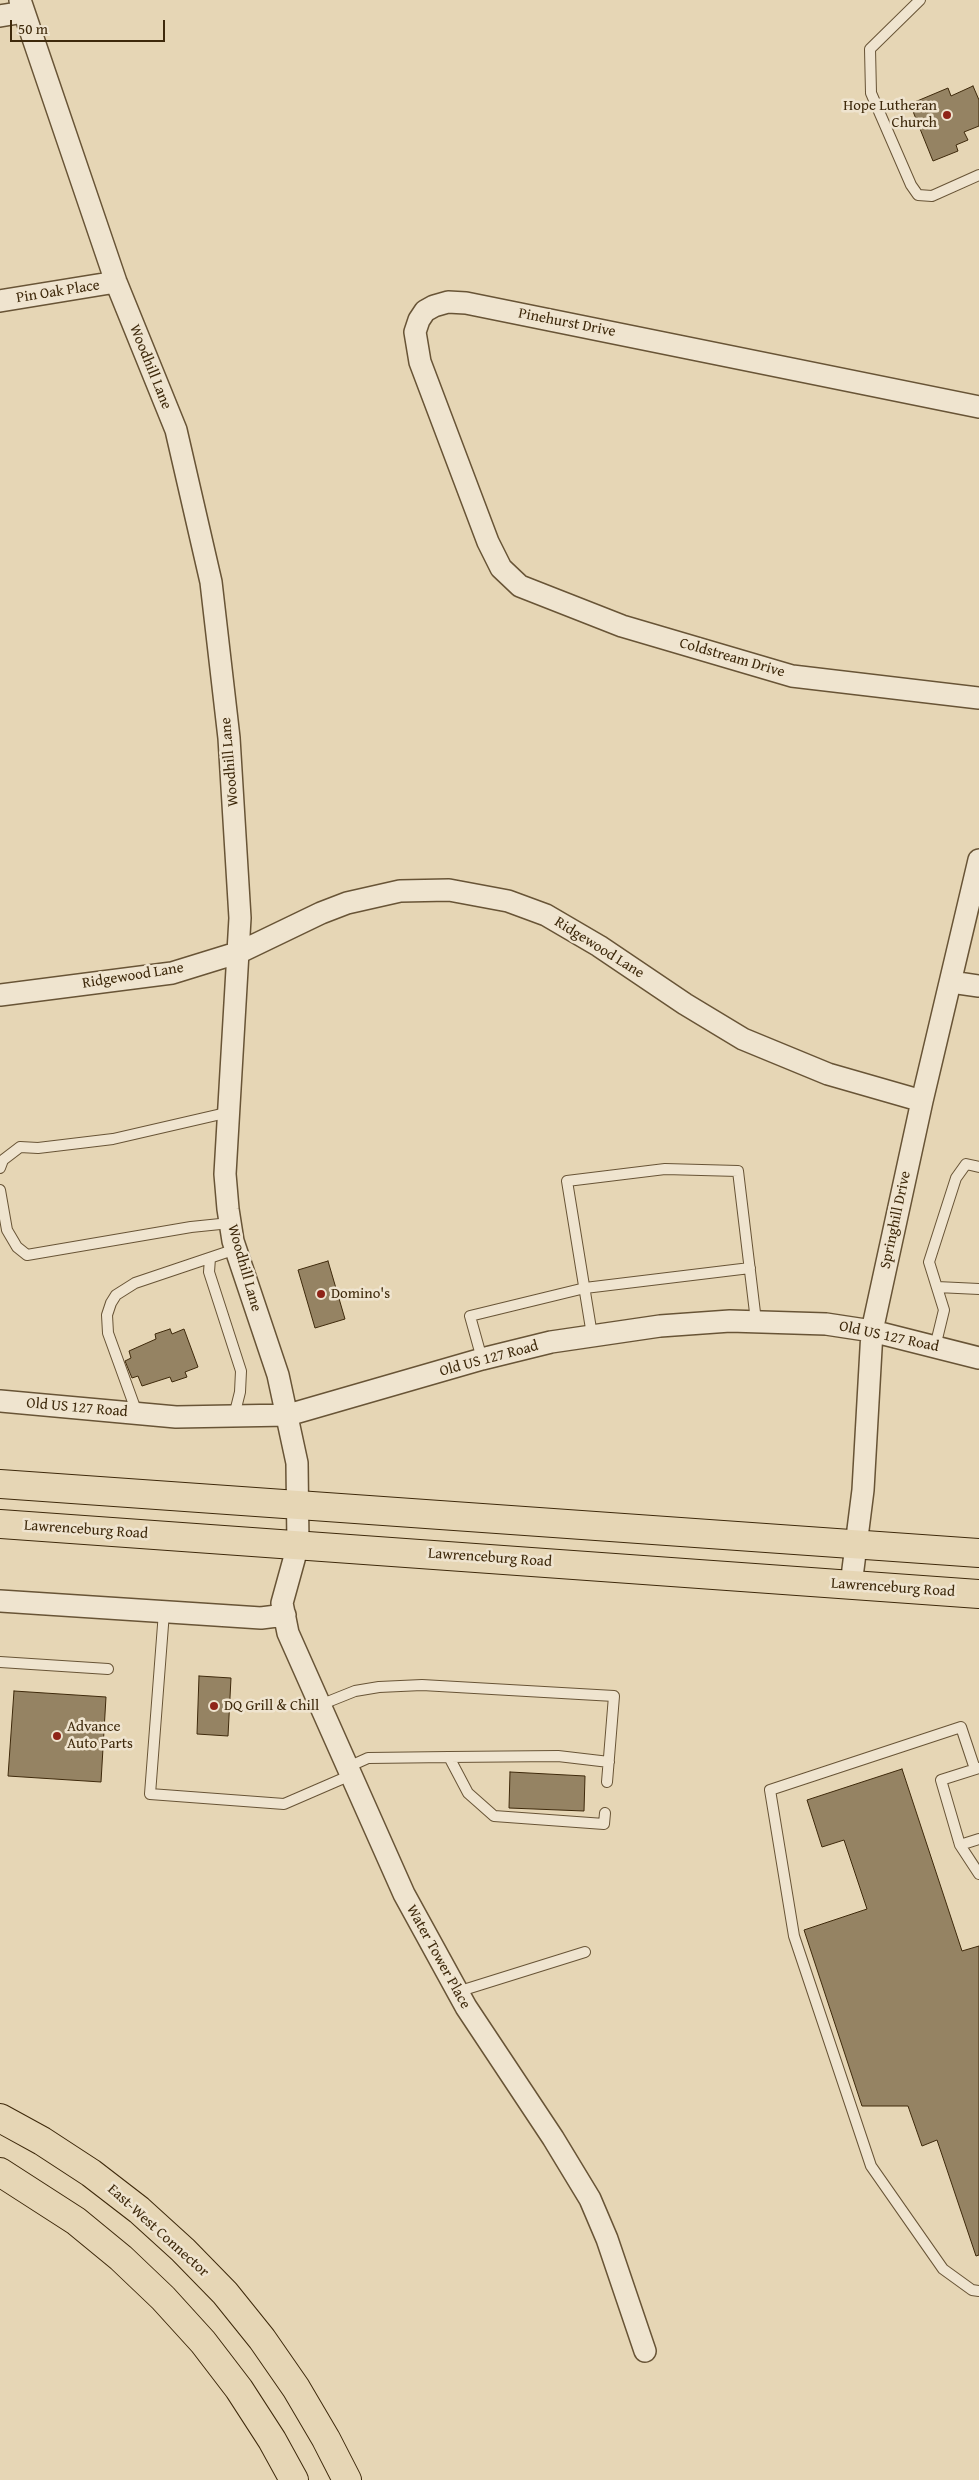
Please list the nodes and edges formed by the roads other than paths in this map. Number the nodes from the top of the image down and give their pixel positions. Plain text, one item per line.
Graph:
1 (920, 0) edge
2 (22, 6) edge
3 (0, 16) edge
4 (979, 175) edge
5 (116, 282) junction
6 (0, 301) edge
7 (979, 407) edge
8 (501, 568) joint
9 (979, 698) edge
10 (979, 860) edge
11 (240, 952) junction
12 (951, 982) junction
13 (979, 986) edge
14 (0, 995) edge
15 (922, 1101) junction
16 (230, 1112) junction
17 (979, 1167) edge
18 (0, 1168) edge
19 (0, 1190) edge
20 (230, 1223) junction
21 (236, 1249) junction
22 (210, 1258) junction
23 (750, 1268) junction
24 (936, 1287) junction
25 (585, 1288) junction
26 (979, 1289) edge
27 (756, 1321) junction
28 (872, 1331) junction
29 (592, 1335) junction
30 (935, 1346) junction
31 (979, 1358) edge
32 (482, 1359) junction
33 (0, 1401) edge
34 (136, 1414) junction
35 (288, 1415) junction
36 (234, 1416) junction
37 (0, 1484) edge
38 (298, 1504) junction
39 (0, 1524) edge
40 (856, 1544) junction
41 (298, 1545) junction
42 (979, 1553) edge
43 (851, 1585) junction
44 (979, 1594) edge
45 (0, 1602) edge
46 (164, 1612) junction
47 (285, 1615) junction
48 (0, 1662) edge
49 (108, 1669) dead end
50 (320, 1705) junction
51 (449, 1758) junction
52 (608, 1762) junction
53 (977, 1768) edge
54 (349, 1771) junction
55 (606, 1782) dead end
56 (605, 1813) dead end
57 (979, 1839) edge
58 (960, 1845) junction
59 (979, 1874) edge
60 (585, 1952) dead end
61 (457, 1992) junction
62 (0, 2118) edge
63 (0, 2172) edge
64 (979, 2291) edge
65 (645, 2351) dead end
66 (294, 2480) edge
67 (347, 2480) edge

1 - 4 lane
2 - 3 street
2 - 5 street, Woodhill Lane
5 - 6 street, Pin Oak Place
5 - 11 street, Woodhill Lane
7 - 8 street, Pinehurst Drive
8 - 9 street, Coldstream Drive
10 - 12 street, Springhill Drive
11 - 14 street, Ridgewood Lane
11 - 15 street, Ridgewood Lane
11 - 16 street, Woodhill Lane
12 - 13 street
12 - 15 street, Springhill Drive
15 - 28 street, Springhill Drive
16 - 18 lane
16 - 20 street, Woodhill Lane
17 - 24 lane
19 - 20 lane
20 - 21 street, Woodhill Lane
21 - 22 lane
21 - 35 street, Woodhill Lane
22 - 34 lane
22 - 36 lane
23 - 25 lane
23 - 25 lane
23 - 27 lane
24 - 26 lane
24 - 30 lane
25 - 29 lane
25 - 32 lane
27 - 28 street, Old US 127 Road
27 - 29 street, Old US 127 Road
28 - 30 street, Old US 127 Road
28 - 40 street, Springhill Drive
29 - 32 street, Old US 127 Road
30 - 31 street, Old US 127 Road
32 - 35 street, Old US 127 Road
33 - 34 street, Old US 127 Road
34 - 36 street, Old US 127 Road
35 - 36 street, Old US 127 Road
35 - 38 street, Woodhill Lane
37 - 38 main road
38 - 40 main road
38 - 41 street, Woodhill Lane
39 - 41 main road, Lawrenceburg Road
40 - 42 main road
40 - 43 street, Springhill Drive
41 - 43 main road, Lawrenceburg Road
41 - 47 street, Water Tower Place
43 - 44 main road, Lawrenceburg Road
45 - 46 street
46 - 47 street
46 - 54 lane
47 - 50 street, Water Tower Place
48 - 49 lane
50 - 52 lane
50 - 54 street, Water Tower Place
51 - 52 lane
51 - 54 lane
51 - 56 lane
52 - 55 lane
53 - 58 lane
53 - 64 lane
54 - 61 street, Water Tower Place
57 - 58 lane
58 - 59 lane
60 - 61 lane
61 - 65 street, Water Tower Place
62 - 67 main road, East-West Connector
63 - 66 main road

